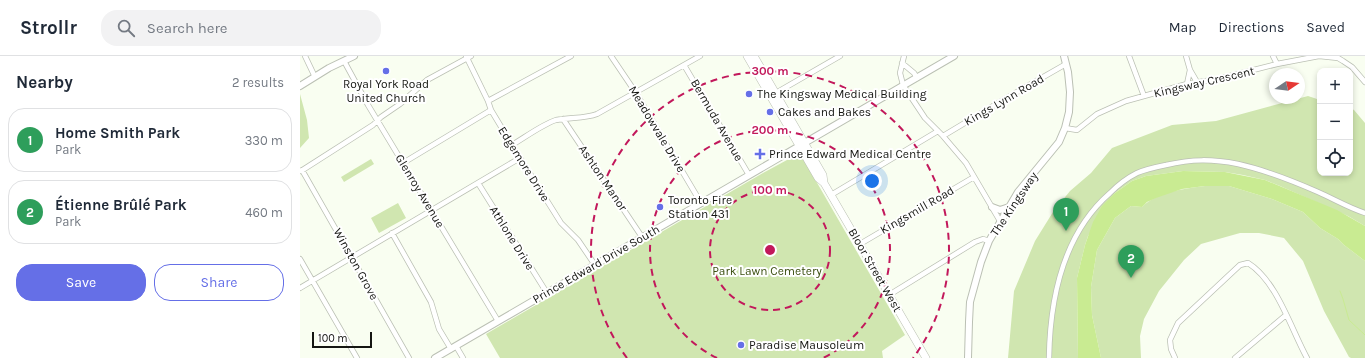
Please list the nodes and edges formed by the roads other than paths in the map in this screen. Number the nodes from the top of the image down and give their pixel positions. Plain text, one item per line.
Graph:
1 (305, 56) edge
2 (354, 56) edge
3 (571, 56) edge
4 (611, 56) edge
5 (700, 56) edge
6 (748, 56) edge
7 (754, 56) edge
8 (840, 56) edge
9 (904, 56) edge
10 (954, 56) edge
11 (1064, 56) edge
12 (1129, 56) edge
13 (1186, 56) edge
14 (1273, 56) edge
15 (468, 57) edge
16 (1338, 57) edge
17 (341, 62) junction
18 (902, 63) junction
19 (1066, 64) junction
20 (1277, 64) junction
21 (684, 65) junction
22 (1190, 70) junction
23 (315, 77) junction
24 (917, 78) junction
25 (1197, 82) junction
26 (1365, 82) edge
27 (1187, 84) junction
28 (904, 85) junction
29 (300, 86) edge
30 (636, 93) junction
31 (773, 95) junction
32 (1144, 96) junction
33 (488, 101) junction
34 (491, 110) junction
35 (563, 119) junction
36 (378, 121) junction
37 (1065, 128) junction
38 (938, 131) junction
39 (942, 136) junction
40 (512, 145) junction
41 (802, 145) junction
42 (520, 158) junction
43 (403, 163) junction
44 (301, 171) edge
45 (749, 175) junction
46 (974, 177) junction
47 (478, 183) junction
48 (831, 195) junction
49 (701, 203) junction
50 (992, 207) junction
51 (1009, 207) junction
52 (432, 210) junction
53 (1365, 213) edge
54 (1000, 221) junction
55 (392, 233) junction
56 (642, 237) junction
57 (989, 241) junction
58 (860, 244) junction
59 (352, 257) junction
60 (300, 260) edge
61 (595, 265) junction
62 (312, 281) junction
63 (300, 288) edge
64 (547, 293) junction
65 (889, 294) junction
66 (1286, 315) junction
67 (498, 321) junction
68 (453, 347) junction
69 (357, 358) edge
70 (409, 358) edge
71 (435, 358) edge
72 (463, 358) edge
73 (926, 358) edge
74 (968, 358) edge
75 (1049, 358) edge
76 (1175, 358) edge
77 (1235, 358) edge
78 (1307, 358) edge

1 - 23 street
2 - 17 street
3 - 33 street
4 - 30 street, Meadowvale Drive
5 - 21 street
6 - 31 main road, Bloor Street West
7 - 31 main road, Bloor Street West
8 - 31 street
9 - 18 street
10 - 24 street, Prince Edward Drive South
11 - 19 street, The Kingsway
12 - 32 street
13 - 22 street
14 - 20 street
15 - 33 street, Edgemore Drive
15 - 36 street
16 - 20 street, Kingsway Crescent
16 - 26 street, Kingsway Crescent
17 - 23 street
17 - 36 street, Glenroy Avenue
18 - 24 street
18 - 28 street
19 - 37 street, The Kingsway
19 - 39 street, Kings Lynn Road
20 - 25 street, Kingsway Crescent
21 - 30 street
21 - 45 street, Bermuda Avenue
22 - 25 street
22 - 27 street
23 - 29 street
24 - 28 street, Prince Edward Drive South
25 - 27 street, Kingsway Crescent
27 - 32 street, Kingsway Crescent
28 - 38 street
28 - 41 street, Prince Edward Drive South
30 - 35 street
30 - 49 street, Meadowvale Drive
31 - 41 main road, Bloor Street West
32 - 37 street, Kingsway Crescent
33 - 34 street, Edgemore Drive
34 - 40 street, Edgemore Drive
34 - 43 street
35 - 40 street
35 - 56 street, Ashton Manor
36 - 43 street, Glenroy Avenue
36 - 44 street
37 - 51 street, The Kingsway
38 - 39 street
38 - 48 street
39 - 46 street
40 - 42 street, Edgemore Drive
41 - 45 street, Prince Edward Drive South
41 - 48 main road, Bloor Street West
42 - 47 street
42 - 61 street, Edgemore Drive
43 - 52 street, Glenroy Avenue
44 - 59 street, Winston Grove
45 - 49 street, Prince Edward Drive South
46 - 50 street
46 - 58 street, Kingsmill Road
47 - 52 street
47 - 64 street, Athlone Drive
48 - 58 main road, Bloor Street West
49 - 56 street, Prince Edward Drive South
50 - 51 street
50 - 54 street
51 - 54 street, The Kingsway
52 - 55 street
52 - 67 street, Glenroy Avenue
53 - 75 street
54 - 57 street, The Kingsway
55 - 59 street
55 - 68 street
56 - 61 street, Prince Edward Drive South
57 - 65 street
57 - 74 street, The Kingsway
58 - 65 main road, Bloor Street West
59 - 62 street
59 - 70 street, Winston Grove
60 - 62 street
61 - 64 street, Prince Edward Drive South
62 - 63 street
62 - 69 street
64 - 67 street, Prince Edward Drive South
65 - 73 main road, Bloor Street West
66 - 76 street
66 - 77 street
66 - 78 street
67 - 68 street, Prince Edward Drive South
68 - 71 street, Prince Edward Drive South
68 - 72 street

